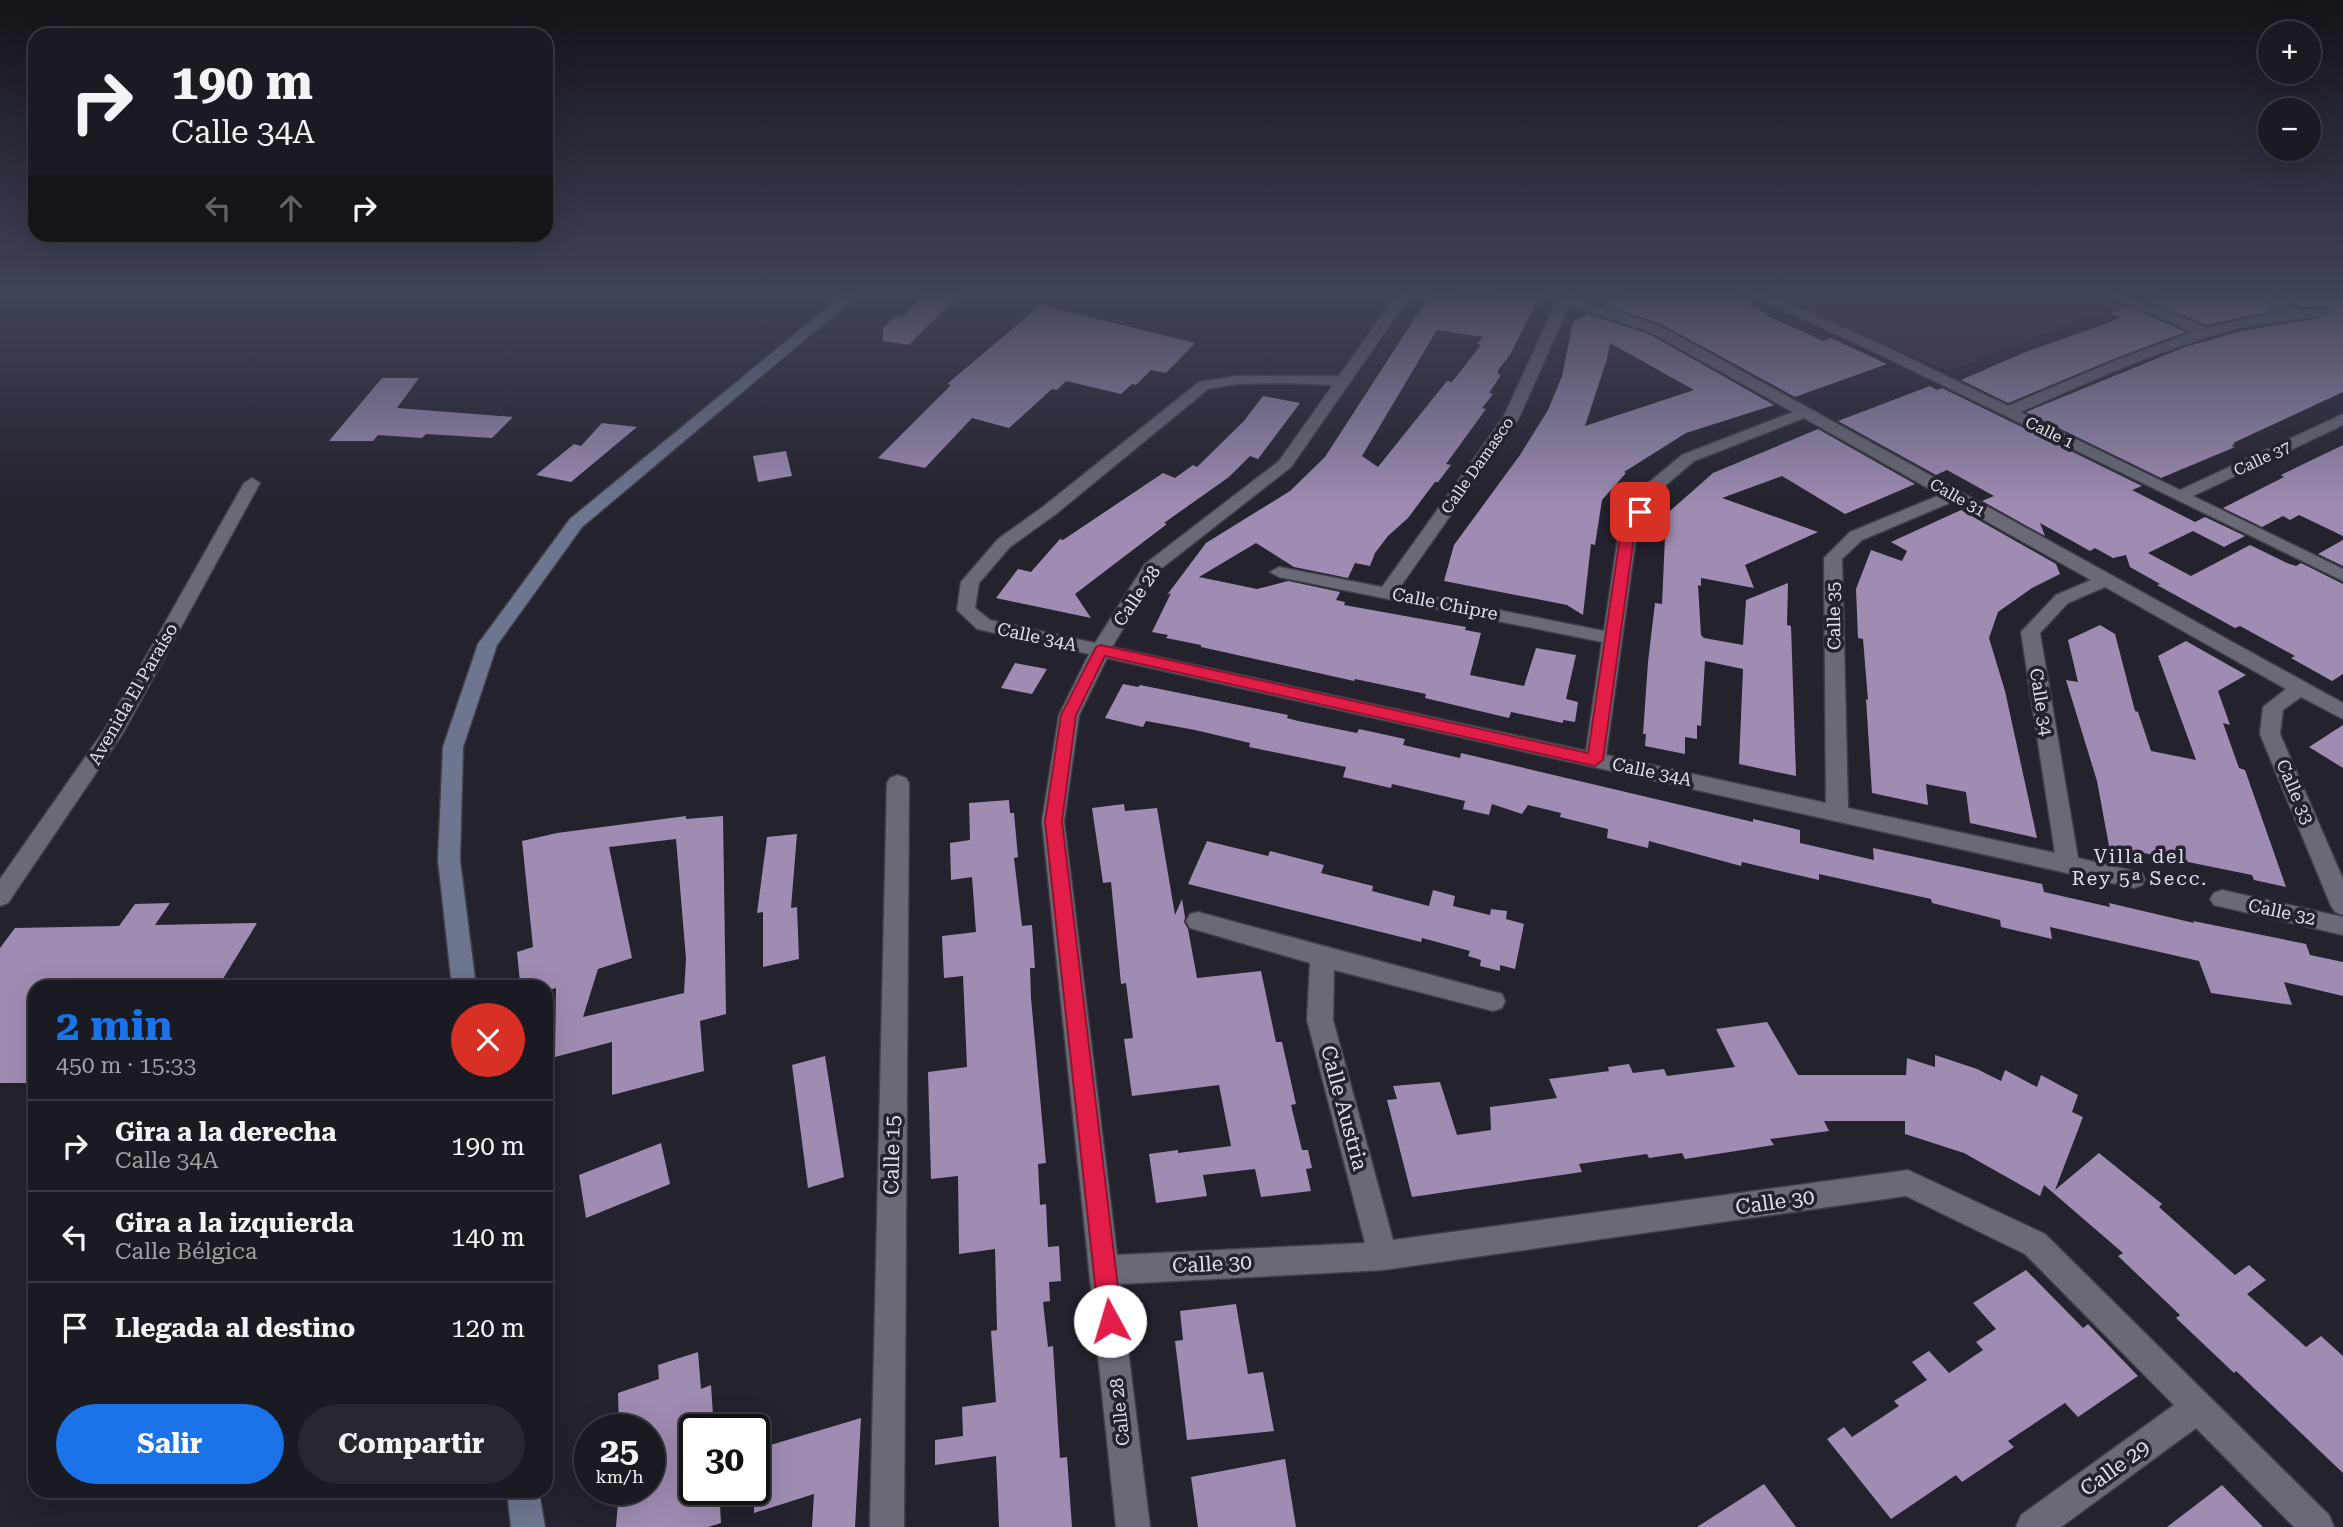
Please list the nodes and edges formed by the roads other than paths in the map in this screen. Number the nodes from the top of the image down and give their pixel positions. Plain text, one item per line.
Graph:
1 (767, 364) edge
2 (1355, 364) edge
3 (1537, 364) edge
4 (1720, 364) edge
5 (1911, 364) edge
6 (2124, 364) edge
7 (1343, 381) junction
8 (2008, 411) junction
9 (1807, 412) junction
10 (2343, 419) edge
11 (252, 483) dead end
12 (1954, 495) junction
13 (2180, 496) junction
14 (1279, 572) dead end
15 (2343, 576) edge
16 (2106, 580) junction
17 (1387, 593) junction
18 (1611, 638) junction
19 (1101, 650) junction
20 (2300, 688) junction
21 (2343, 712) edge
22 (1595, 760) junction
23 (898, 783) dead end
24 (1837, 812) junction
25 (2068, 864) junction
26 (2134, 879) dead end
27 (0, 897) edge
28 (2222, 899) dead end
29 (2343, 906) edge
30 (1198, 921) dead end
31 (2343, 926) edge
32 (1322, 957) junction
33 (463, 980) edge
34 (1493, 1001) dead end
35 (1384, 1256) junction
36 (1105, 1270) junction
37 (2197, 1408) junction
38 (524, 1498) edge
39 (528, 1527) edge
40 (887, 1527) edge
41 (1133, 1527) edge
42 (2033, 1527) edge
43 (2317, 1527) edge

1 - 33 main road
2 - 7 street, Calle 28
3 - 17 street, Calle Damasco
4 - 9 street, Calle 31
5 - 8 street, Calle 1
6 - 8 street
7 - 19 street, Calle 28
7 - 19 street, Calle 34A
8 - 13 street, Calle 1
9 - 12 street, Calle 31
9 - 18 street
10 - 13 street, Calle 37
11 - 27 street, Avenida El Paraíso
12 - 16 street, Calle 31
12 - 24 street, Calle 35
13 - 15 street, Calle 1
14 - 17 street, Calle Chipre
16 - 20 street, Calle 31
16 - 25 street, Calle 34
17 - 18 street, Calle Chipre
18 - 22 street
19 - 22 street, Calle 34A
19 - 36 street, Calle 28
20 - 21 street, Calle 31
20 - 29 street, Calle 33
22 - 24 street, Calle 34A
23 - 40 street, Calle 15
24 - 25 street, Calle 34A
25 - 26 street, Calle 34A
28 - 31 street, Calle 32
30 - 32 street
32 - 34 street
32 - 35 street, Calle Austria
35 - 36 street, Calle 30
35 - 37 street, Calle 30
36 - 41 street, Calle 28
37 - 42 street, Calle 29
37 - 43 street, Calle 30
38 - 39 main road

